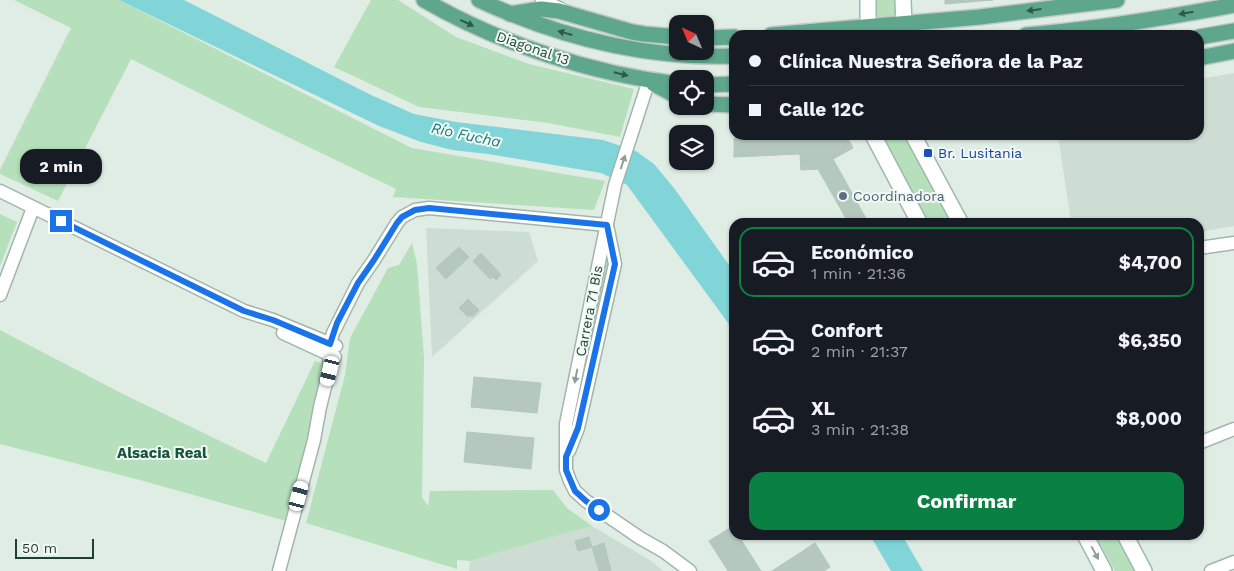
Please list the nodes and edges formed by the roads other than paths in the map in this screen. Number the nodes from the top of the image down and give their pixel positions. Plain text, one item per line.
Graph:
1 (424, 0) edge
2 (479, 0) edge
3 (868, 0) edge
4 (903, 0) edge
5 (1117, 0) edge
6 (541, 3) edge
7 (1234, 5) edge
8 (510, 14) junction
9 (903, 29) edge
10 (869, 30) edge
11 (886, 30) edge
12 (1076, 30) edge
13 (1234, 31) edge
14 (662, 36) junction
15 (669, 36) edge
16 (1204, 36) edge
17 (729, 37) edge
18 (714, 38) edge
19 (620, 47) junction
20 (1234, 51) edge
21 (729, 56) edge
22 (1204, 57) edge
23 (649, 80) junction
24 (669, 83) edge
25 (729, 84) edge
26 (714, 85) edge
27 (669, 93) edge
28 (714, 104) edge
29 (729, 105) edge
30 (875, 140) edge
31 (916, 140) edge
32 (0, 191) edge
33 (33, 208) junction
34 (917, 218) edge
35 (958, 218) edge
36 (607, 225) junction
37 (1234, 242) edge
38 (1204, 247) edge
39 (0, 295) edge
40 (334, 351) junction
41 (1234, 429) edge
42 (1204, 441) edge
43 (1088, 540) edge
44 (1128, 540) edge
45 (1234, 562) edge
46 (279, 571) edge
47 (690, 571) edge
48 (1104, 571) edge
49 (1144, 571) edge
50 (1211, 571) edge

1 -> 23 main road, Diagonal 13
2 - 8 main road, Diagonal 13
3 - 10 main road
4 - 9 main road
5 -> 9 main road
6 - 8 main road
6 - 14 main road
7 -> 12 main road
19 -> 8 main road, Diagonal 13
9 - 11 main road
13 - 16 main road
14 - 15 main road
14 - 19 main road
17 - 18 main road
19 - 21 main road, Diagonal 13
20 - 22 main road
23 - 24 main road
23 - 27 main road
36 -> 23 street, Carrera 71 Bis
25 - 26 main road
28 - 29 main road
30 - 34 main road
31 - 35 main road
32 - 33 street
33 - 39 street
33 - 40 street
36 - 40 street
36 - 47 street, Carrera 71 Bis
37 - 38 street
40 - 46 street
41 - 42 street
43 -> 48 main road
44 - 49 main road
45 - 50 street

